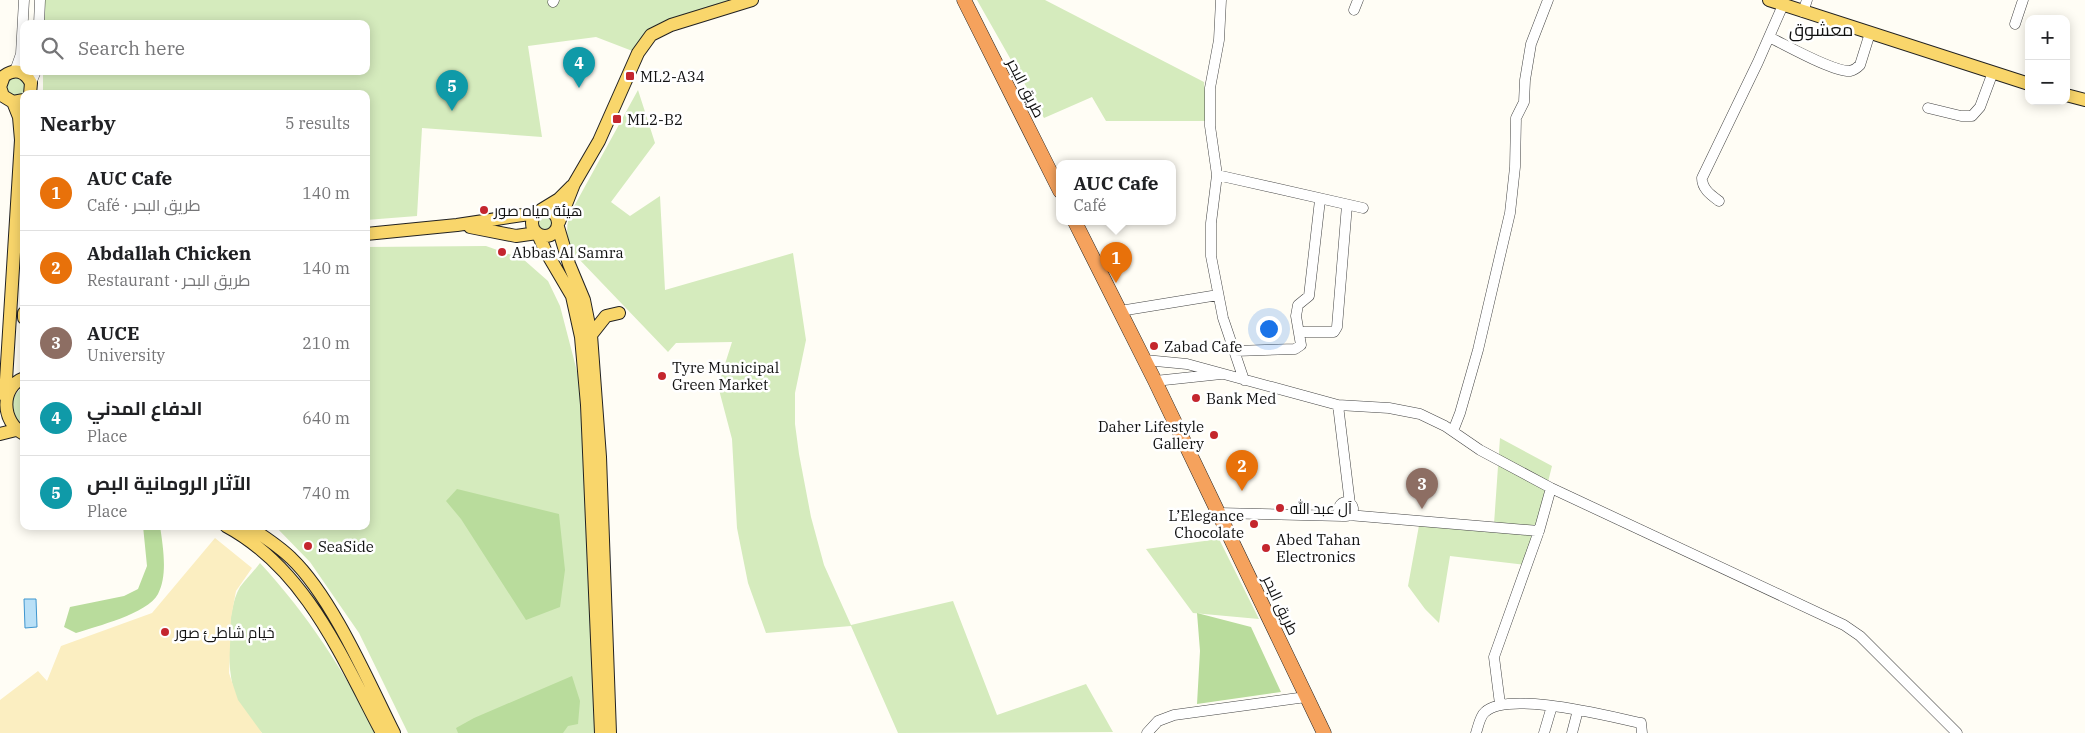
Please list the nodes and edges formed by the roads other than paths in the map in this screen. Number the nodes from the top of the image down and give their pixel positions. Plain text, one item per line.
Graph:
1 (24, 0) edge
2 (40, 0) edge
3 (752, 0) edge
4 (964, 0) edge
5 (1221, 0) edge
6 (1548, 0) edge
7 (1769, 0) edge
8 (2024, 0) edge
9 (1783, 5) junction
10 (1805, 6) edge
11 (23, 20) edge
12 (39, 20) edge
13 (2015, 24) dead end
14 (1870, 32) junction
15 (1769, 37) junction
16 (20, 55) edge
17 (8, 71) edge
18 (1992, 72) junction
19 (23, 75) edge
20 (2025, 83) edge
21 (31, 87) edge
22 (5, 93) edge
23 (2070, 96) edge
24 (2085, 100) edge
25 (1928, 108) dead end
26 (20, 128) edge
27 (20, 157) edge
28 (1217, 175) junction
29 (1056, 183) edge
30 (574, 184) junction
31 (1320, 200) junction
32 (1719, 201) dead end
33 (1347, 205) junction
34 (1362, 208) dead end
35 (538, 212) junction
36 (457, 225) junction
37 (559, 225) junction
38 (1077, 225) edge
39 (538, 233) junction
40 (370, 234) edge
41 (1218, 296) junction
42 (1120, 311) junction
43 (619, 313) dead end
44 (1299, 332) junction
45 (592, 335) junction
46 (1235, 352) junction
47 (1145, 360) junction
48 (589, 364) junction
49 (1224, 374) junction
50 (20, 380) edge
51 (1244, 380) junction
52 (1155, 381) junction
53 (6, 396) junction
54 (1338, 404) junction
55 (3, 416) edge
56 (1453, 431) junction
57 (20, 432) edge
58 (0, 434) edge
59 (1551, 488) junction
60 (1346, 508) junction
61 (1219, 513) junction
62 (232, 530) edge
63 (254, 530) edge
64 (1540, 532) junction
65 (1306, 697) junction
66 (1500, 704) junction
67 (1552, 706) junction
68 (1578, 710) junction
69 (382, 733) edge
70 (394, 733) edge
71 (601, 733) edge
72 (610, 733) edge
73 (1147, 733) edge
74 (1324, 733) edge
75 (1476, 733) edge
76 (1544, 733) edge
77 (1572, 733) edge
78 (1642, 733) edge
79 (1957, 733) edge

1 - 11 street
2 - 12 street
3 - 30 main road
4 - 29 highway, طريق البحر
5 - 28 street
6 - 56 street
7 - 9 main road
8 - 13 street
9 - 10 main road
9 - 15 street
10 - 14 main road
14 - 15 street
14 - 18 main road
15 - 32 street
16 - 17 street
17 - 22 main road
18 - 20 main road
18 - 25 street
19 - 21 main road
22 - 26 main road
23 - 24 main road
27 - 53 main road
28 - 31 street
28 - 41 street
30 - 35 main road
30 - 37 main road
31 - 33 street
31 - 44 street
33 - 34 street
33 - 44 street
35 - 36 main road
35 - 37 main road
35 - 39 main road
36 - 39 main road
36 - 40 main road
37 - 39 main road
37 - 45 main road
38 - 42 highway, طريق البحر
39 - 48 main road
41 - 42 street
41 - 46 street
42 - 47 highway, طريق البحر
43 - 45 main road
44 - 46 street
45 - 48 main road
46 - 51 street
47 - 49 street
47 - 52 highway, طريق البحر
48 - 71 main road
48 - 72 main road
49 - 51 street
49 - 52 street
50 - 53 main road
51 - 54 street
52 - 61 highway, طريق البحر
53 - 55 main road
54 - 56 street
54 - 60 street
55 - 57 main road
56 - 59 street
57 - 58 main road
59 - 64 street
59 - 79 street
60 - 61 street
60 - 64 street
61 - 65 highway, طريق البحر
62 - 69 main road
63 - 70 main road
64 - 66 street
65 - 73 street
65 - 74 highway, طريق البحر
66 - 67 street
66 - 75 street
67 - 68 street
67 - 76 street
68 - 77 street
68 - 78 street

